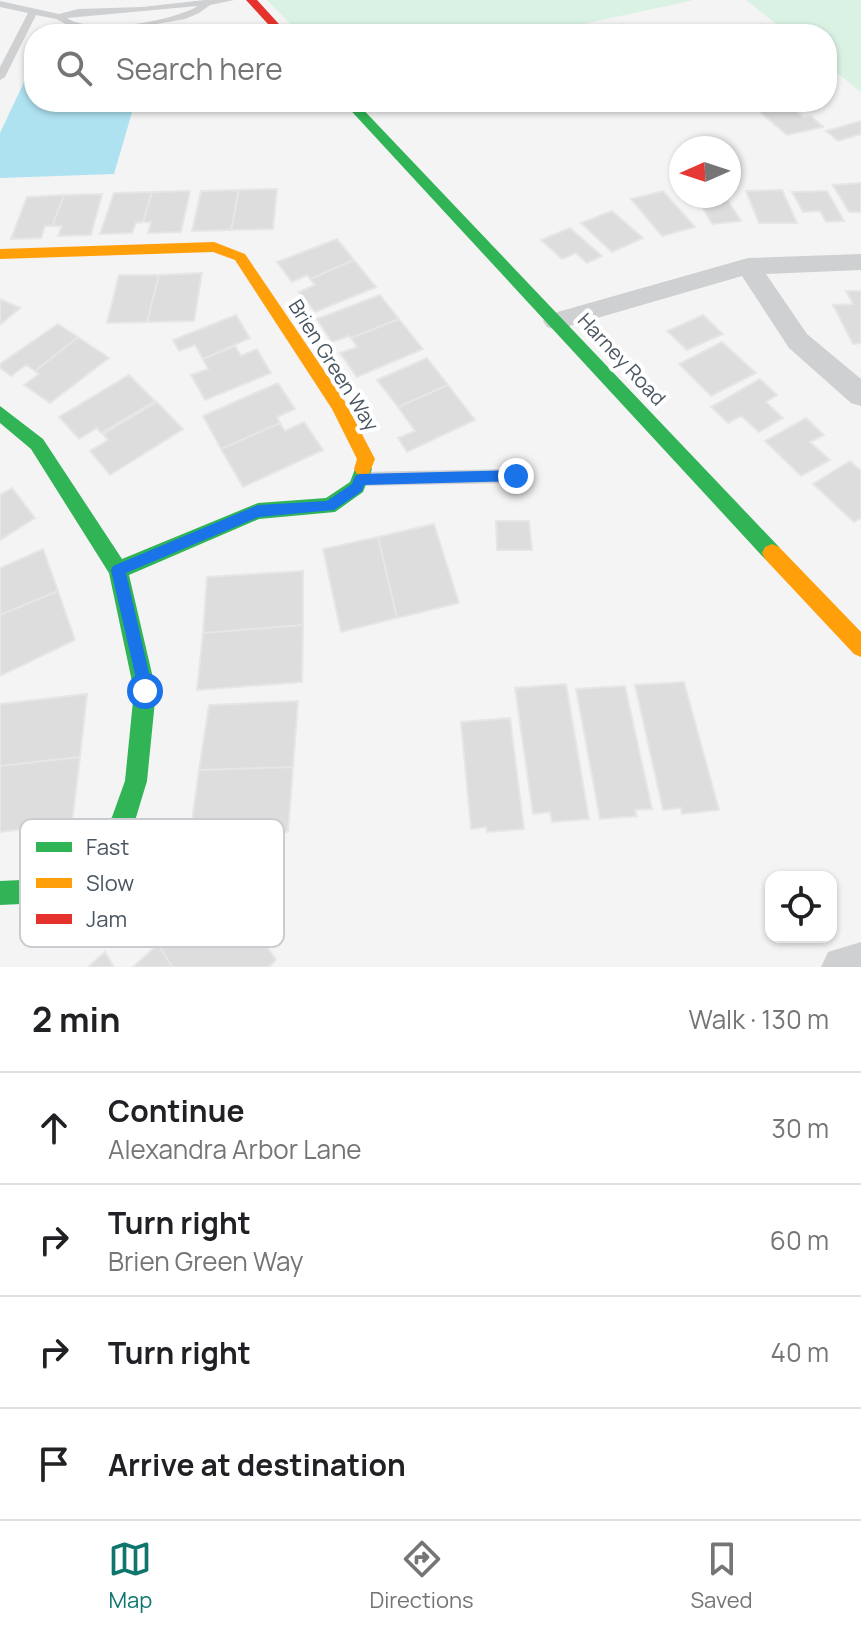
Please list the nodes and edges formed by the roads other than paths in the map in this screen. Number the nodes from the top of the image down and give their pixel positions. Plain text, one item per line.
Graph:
1 (229, 0) edge
2 (251, 0) edge
3 (0, 4) edge
4 (33, 12) junction
5 (27, 24) edge
6 (71, 24) edge
7 (142, 24) edge
8 (274, 24) edge
9 (24, 30) edge
10 (0, 77) edge
11 (358, 112) edge
12 (0, 254) edge
13 (861, 262) edge
14 (748, 266) junction
15 (556, 321) junction
16 (861, 395) edge
17 (0, 413) edge
18 (516, 476) dead end
19 (360, 479) junction
20 (118, 570) junction
21 (861, 647) edge
22 (124, 819) edge
23 (20, 892) edge
24 (0, 893) edge
25 (861, 963) edge
26 (843, 967) edge

1 - 7 lane
2 - 8 street
3 - 4 lane
4 - 5 lane
4 - 6 lane
9 - 10 lane
11 - 15 street, Harney Road
12 - 19 street, Brien Green Way
13 - 14 street
14 - 15 street
14 - 16 street
15 - 21 street, Harney Road
17 - 20 street
18 - 19 lane
19 - 20 street
20 - 22 street
23 - 24 street
25 - 26 street

